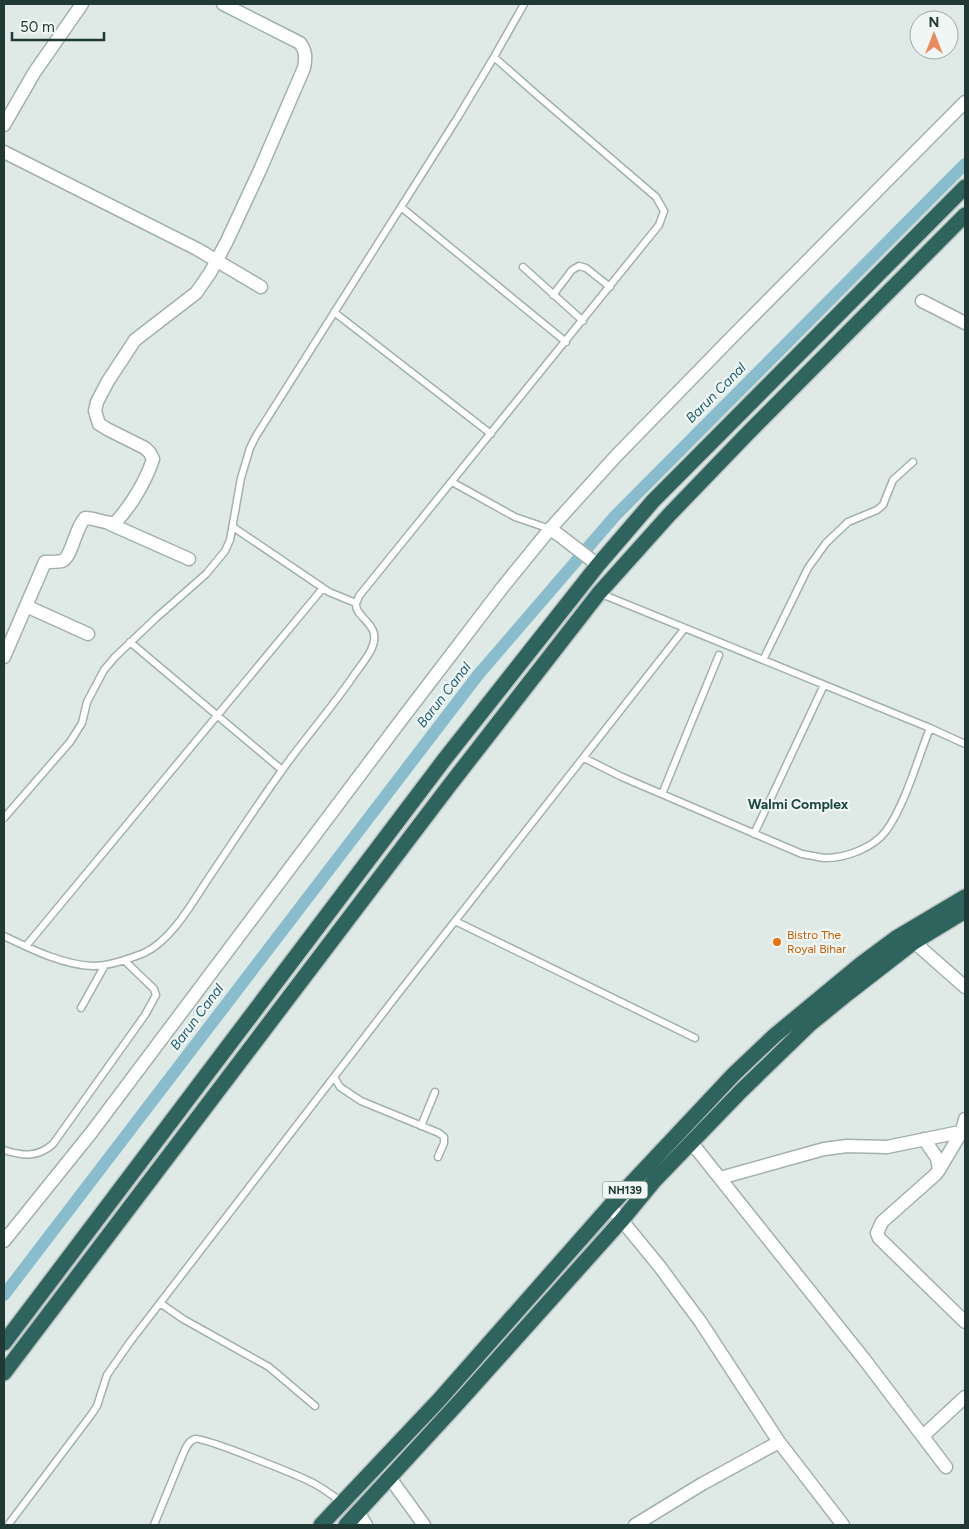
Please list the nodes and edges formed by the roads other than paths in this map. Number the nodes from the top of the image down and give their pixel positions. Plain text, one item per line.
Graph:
1 (82, 4) edge
2 (223, 4) edge
3 (524, 4) edge
4 (494, 57) junction
5 (965, 102) edge
6 (7, 109) edge
7 (4, 125) edge
8 (4, 152) edge
9 (965, 187) edge
10 (401, 207) junction
11 (965, 215) edge
12 (217, 261) junction
13 (523, 267) dead end
14 (261, 287) dead end
15 (610, 287) junction
16 (554, 295) junction
17 (922, 301) dead end
18 (334, 312) junction
19 (583, 321) junction
20 (965, 323) edge
21 (566, 342) junction
22 (491, 434) junction
23 (913, 462) dead end
24 (452, 482) junction
25 (110, 524) junction
26 (232, 527) junction
27 (555, 532) junction
28 (189, 559) dead end
29 (593, 561) junction
30 (323, 588) junction
31 (599, 593) junction
32 (356, 603) junction
33 (26, 606) junction
34 (685, 628) junction
35 (88, 634) dead end
36 (130, 642) junction
37 (719, 654) dead end
38 (4, 657) edge
39 (763, 660) junction
40 (824, 685) junction
41 (218, 716) junction
42 (930, 728) junction
43 (965, 744) edge
44 (584, 758) junction
45 (282, 770) junction
46 (662, 794) junction
47 (4, 818) edge
48 (754, 834) junction
49 (965, 897) edge
50 (965, 911) edge
51 (455, 921) junction
52 (4, 936) edge
53 (914, 942) junction
54 (26, 946) junction
55 (124, 960) junction
56 (105, 965) junction
57 (965, 987) edge
58 (81, 1008) dead end
59 (695, 1038) dead end
60 (334, 1077) junction
61 (435, 1092) dead end
62 (421, 1126) junction
63 (964, 1127) edge
64 (924, 1139) junction
65 (691, 1142) junction
66 (4, 1150) edge
67 (438, 1157) dead end
68 (939, 1170) junction
69 (720, 1178) junction
70 (610, 1206) junction
71 (622, 1220) junction
72 (4, 1241) edge
73 (160, 1303) junction
74 (963, 1315) edge
75 (4, 1343) edge
76 (4, 1374) edge
77 (965, 1397) edge
78 (315, 1406) dead end
79 (923, 1436) junction
80 (779, 1442) junction
81 (946, 1467) dead end
82 (390, 1478) junction
83 (343, 1503) junction
84 (358, 1512) junction
85 (8, 1525) edge
86 (154, 1525) edge
87 (321, 1525) edge
88 (346, 1525) edge
89 (366, 1525) edge
90 (424, 1525) edge
91 (635, 1525) edge
92 (843, 1525) edge

1 - 6 street
2 - 12 street
3 - 4 lane
4 - 10 lane
4 - 15 lane
5 - 27 street
6 - 7 street
8 - 12 street
9 - 29 highway
10 - 18 lane
10 - 21 lane
11 - 31 highway
12 - 14 street
12 - 25 street
13 - 16 lane
15 - 16 lane
15 - 19 lane
16 - 19 lane
17 - 20 street
18 - 22 lane
18 - 26 lane
19 - 21 lane
21 - 22 lane
22 - 24 lane
23 - 39 lane
24 - 27 lane
24 - 32 lane
25 - 28 street
25 - 33 street
26 - 30 lane
26 - 36 lane
27 - 29 street
27 - 72 street
29 - 75 highway
30 - 32 lane
30 - 41 lane
31 - 34 lane
31 - 76 highway
32 - 45 lane
33 - 35 street
33 - 38 street
34 - 39 lane
34 - 44 lane
36 - 41 lane
36 - 47 lane
37 - 46 lane
39 - 40 lane
40 - 42 lane
40 - 48 lane
41 - 45 lane
41 - 54 lane
42 - 43 lane
42 - 48 lane
44 - 46 lane
44 - 51 lane
45 - 55 lane
46 - 48 lane
49 - 70 highway, NH139
50 - 53 highway, NH139
51 - 59 lane
51 - 60 lane
52 - 54 lane
53 - 57 street
53 - 65 highway, NH139
54 - 56 lane
55 - 56 lane
55 - 66 lane
56 - 58 lane
60 - 62 lane
60 - 73 lane
61 - 62 lane
62 - 67 lane
63 - 64 street
63 - 68 street
64 - 68 street
64 - 69 street
65 - 69 street
65 - 71 highway, NH139
68 - 74 street
69 - 79 street
70 - 71 street
70 - 83 highway, NH139
71 - 80 street
71 - 82 highway, NH139
73 - 78 lane
73 - 85 lane
77 - 79 street
79 - 81 street
80 - 91 street
80 - 92 street
82 - 84 highway, NH139
82 - 90 street
83 - 86 lane
83 - 87 highway, NH139
84 - 88 highway, NH139
84 - 89 street

